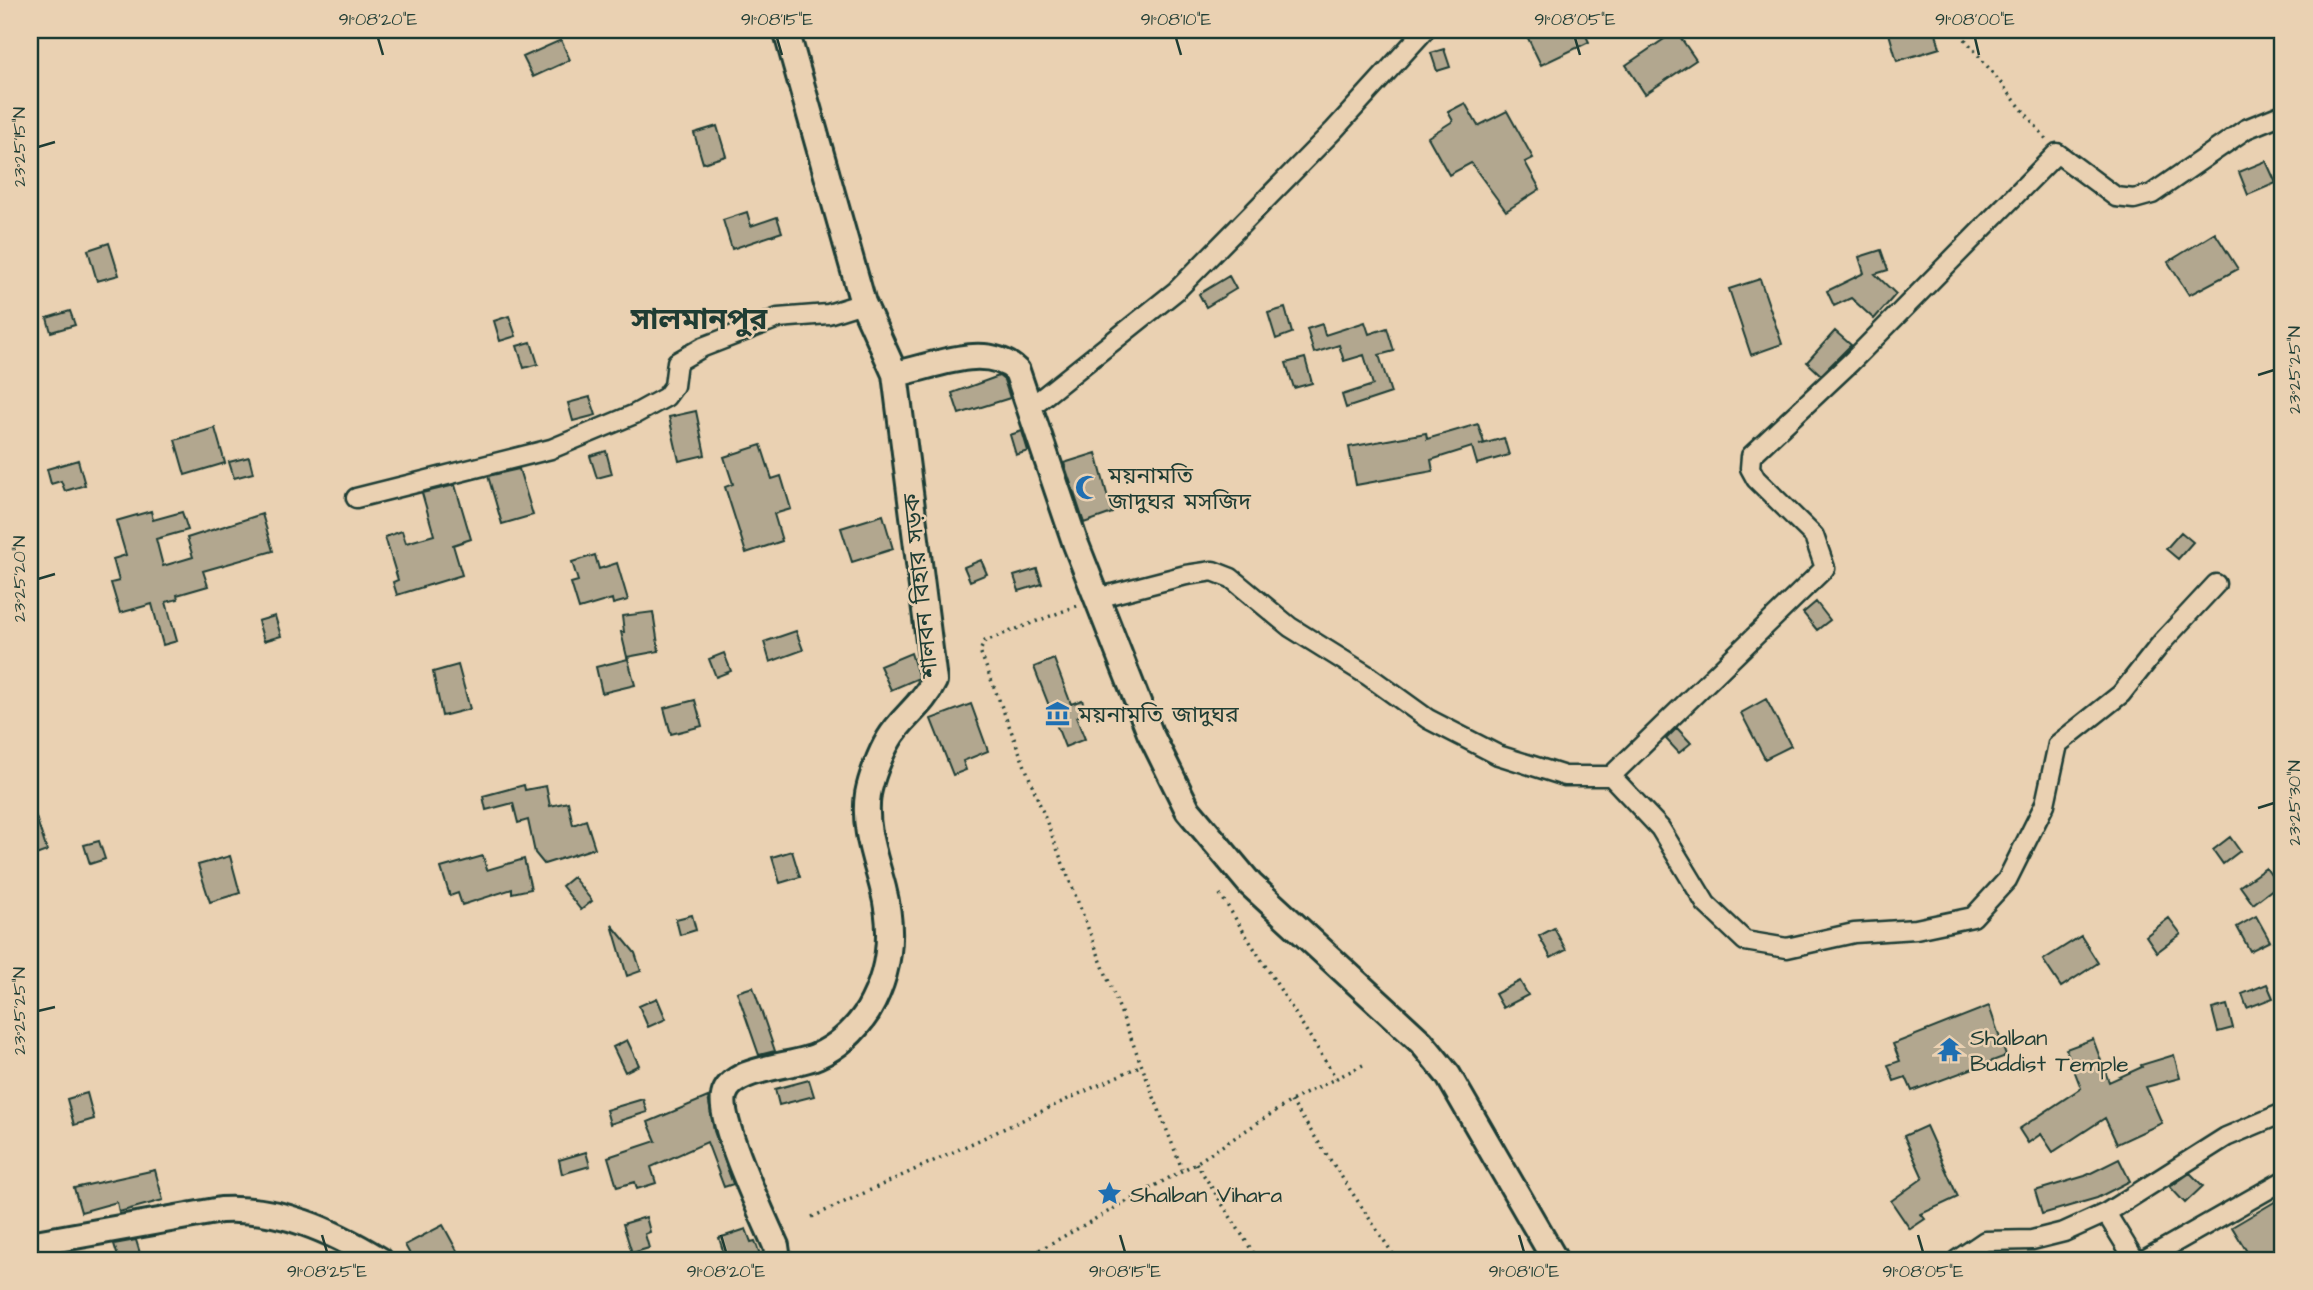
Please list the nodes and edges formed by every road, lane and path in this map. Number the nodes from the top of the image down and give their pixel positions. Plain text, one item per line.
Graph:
1 (786, 30) edge
2 (1425, 30) edge
3 (1965, 39) dead end
4 (2283, 114) edge
5 (2057, 153) junction
6 (863, 303) junction
7 (895, 374) junction
8 (1032, 406) junction
9 (356, 498) dead end
10 (2216, 584) dead end
11 (1097, 598) junction
12 (1611, 776) junction
13 (1220, 894) dead end
14 (1142, 1065) junction
15 (1363, 1065) dead end
16 (1336, 1078) junction
17 (1291, 1101) junction
18 (2283, 1113) edge
19 (1196, 1163) junction
20 (1181, 1169) junction
21 (2283, 1181) edge
22 (2106, 1213) junction
23 (812, 1217) dead end
24 (30, 1244) edge
25 (380, 1260) edge
26 (778, 1260) edge
27 (1021, 1260) edge
28 (1258, 1260) edge
29 (1397, 1260) edge
30 (1555, 1260) edge
31 (1957, 1260) edge
32 (2135, 1260) edge
33 (2144, 1260) edge

1 - 6 main road, শালবন বিহার সড়ক
2 - 8 street
3 - 5 path
4 - 5 street
5 - 12 street
6 - 7 main road, শালবন বিহার সড়ক
6 - 9 street
7 - 8 main road
7 - 26 main road, শালবন বিহার সড়ক
8 - 11 main road
10 - 12 street
11 - 12 street
11 - 14 path
11 - 30 main road
13 - 16 path
14 - 20 path
14 - 23 path
15 - 16 path
16 - 17 path
17 - 19 path
17 - 29 path
18 - 22 street
19 - 20 path
19 - 28 path
20 - 27 path
21 - 33 street
22 - 31 street
22 - 32 street
24 - 25 main road

